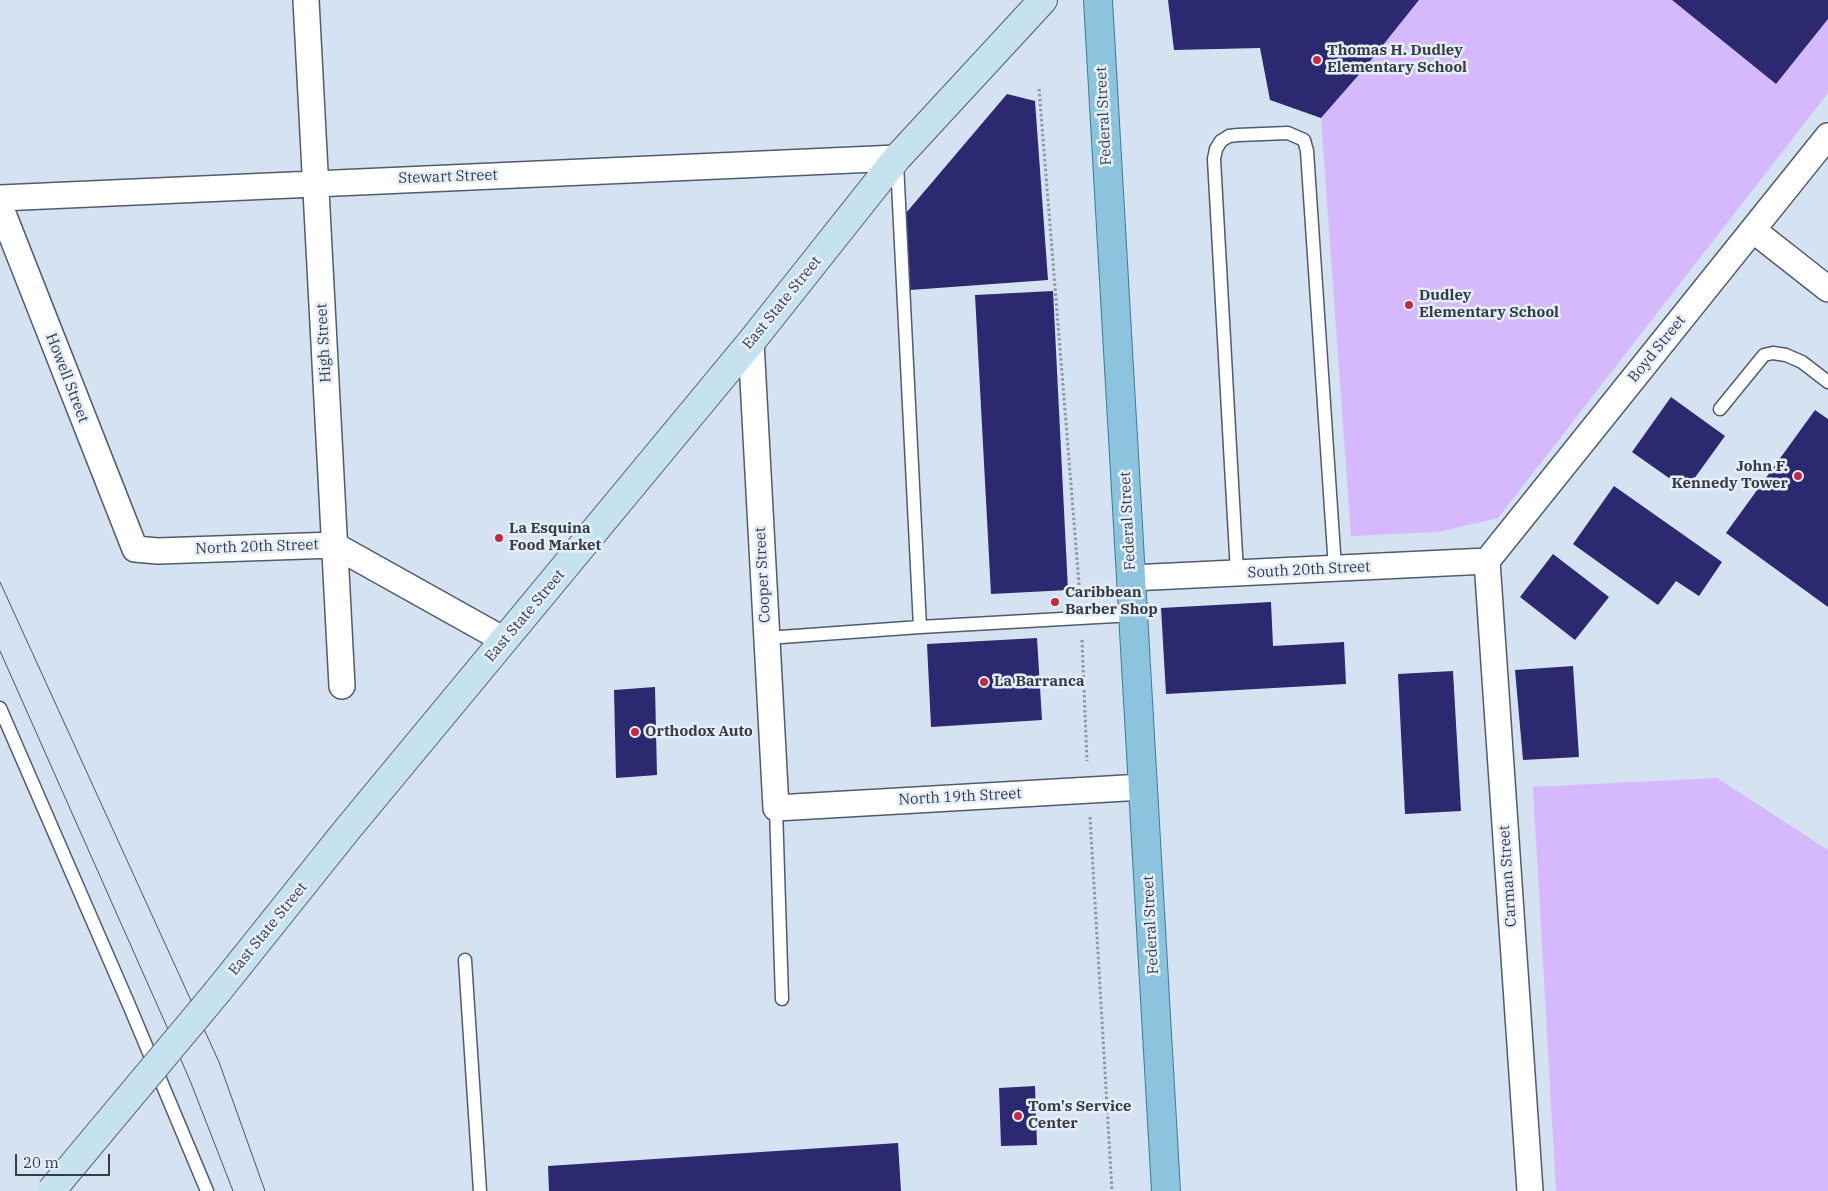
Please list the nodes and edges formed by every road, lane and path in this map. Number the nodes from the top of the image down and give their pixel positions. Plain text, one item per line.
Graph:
1 (306, 0) edge
2 (1043, 0) edge
3 (1098, 0) edge
4 (1828, 136) edge
5 (897, 158) junction
6 (315, 183) junction
7 (0, 198) edge
8 (0, 206) edge
9 (1753, 230) junction
10 (1828, 290) edge
11 (751, 342) junction
12 (1828, 382) edge
13 (1720, 409) dead end
14 (334, 545) junction
15 (135, 549) joint
16 (1487, 561) junction
17 (1336, 568) junction
18 (1238, 573) junction
19 (1131, 578) junction
20 (1133, 615) junction
21 (920, 627) junction
22 (767, 638) junction
23 (504, 640) junction
24 (342, 686) dead end
25 (0, 708) edge
26 (1143, 787) junction
27 (776, 808) junction
28 (465, 960) dead end
29 (782, 999) dead end
30 (50, 1191) edge
31 (207, 1191) edge
32 (480, 1191) edge
33 (1166, 1191) edge
34 (1530, 1191) edge

1 - 6 street, High Street
2 - 5 main road, East State Street
3 - 19 main road, Federal Street
4 - 9 street, Boyd Street
5 - 6 street, Stewart Street
5 - 11 main road, East State Street
5 - 21 lane
6 - 7 street, Stewart Street
6 - 14 street, High Street
8 - 15 street, Howell Street
9 - 10 street
9 - 16 street, Boyd Street
11 - 22 street, Cooper Street
11 - 23 main road, East State Street
12 - 13 lane
14 - 15 street, North 20th Street
14 - 23 street, North 20th Street
14 - 24 street, High Street
16 - 17 street, South 20th Street
16 - 34 street, Carman Street
17 - 18 street, South 20th Street
17 - 18 lane
18 - 19 street, South 20th Street
19 - 20 main road, Federal Street
20 - 21 lane
20 - 26 main road, Federal Street
21 - 22 lane
22 - 27 street, Cooper Street
23 - 30 main road, East State Street, bridge
25 - 31 lane
26 - 27 street, North 19th Street
26 - 33 main road, Federal Street
27 - 29 lane
28 - 32 lane

